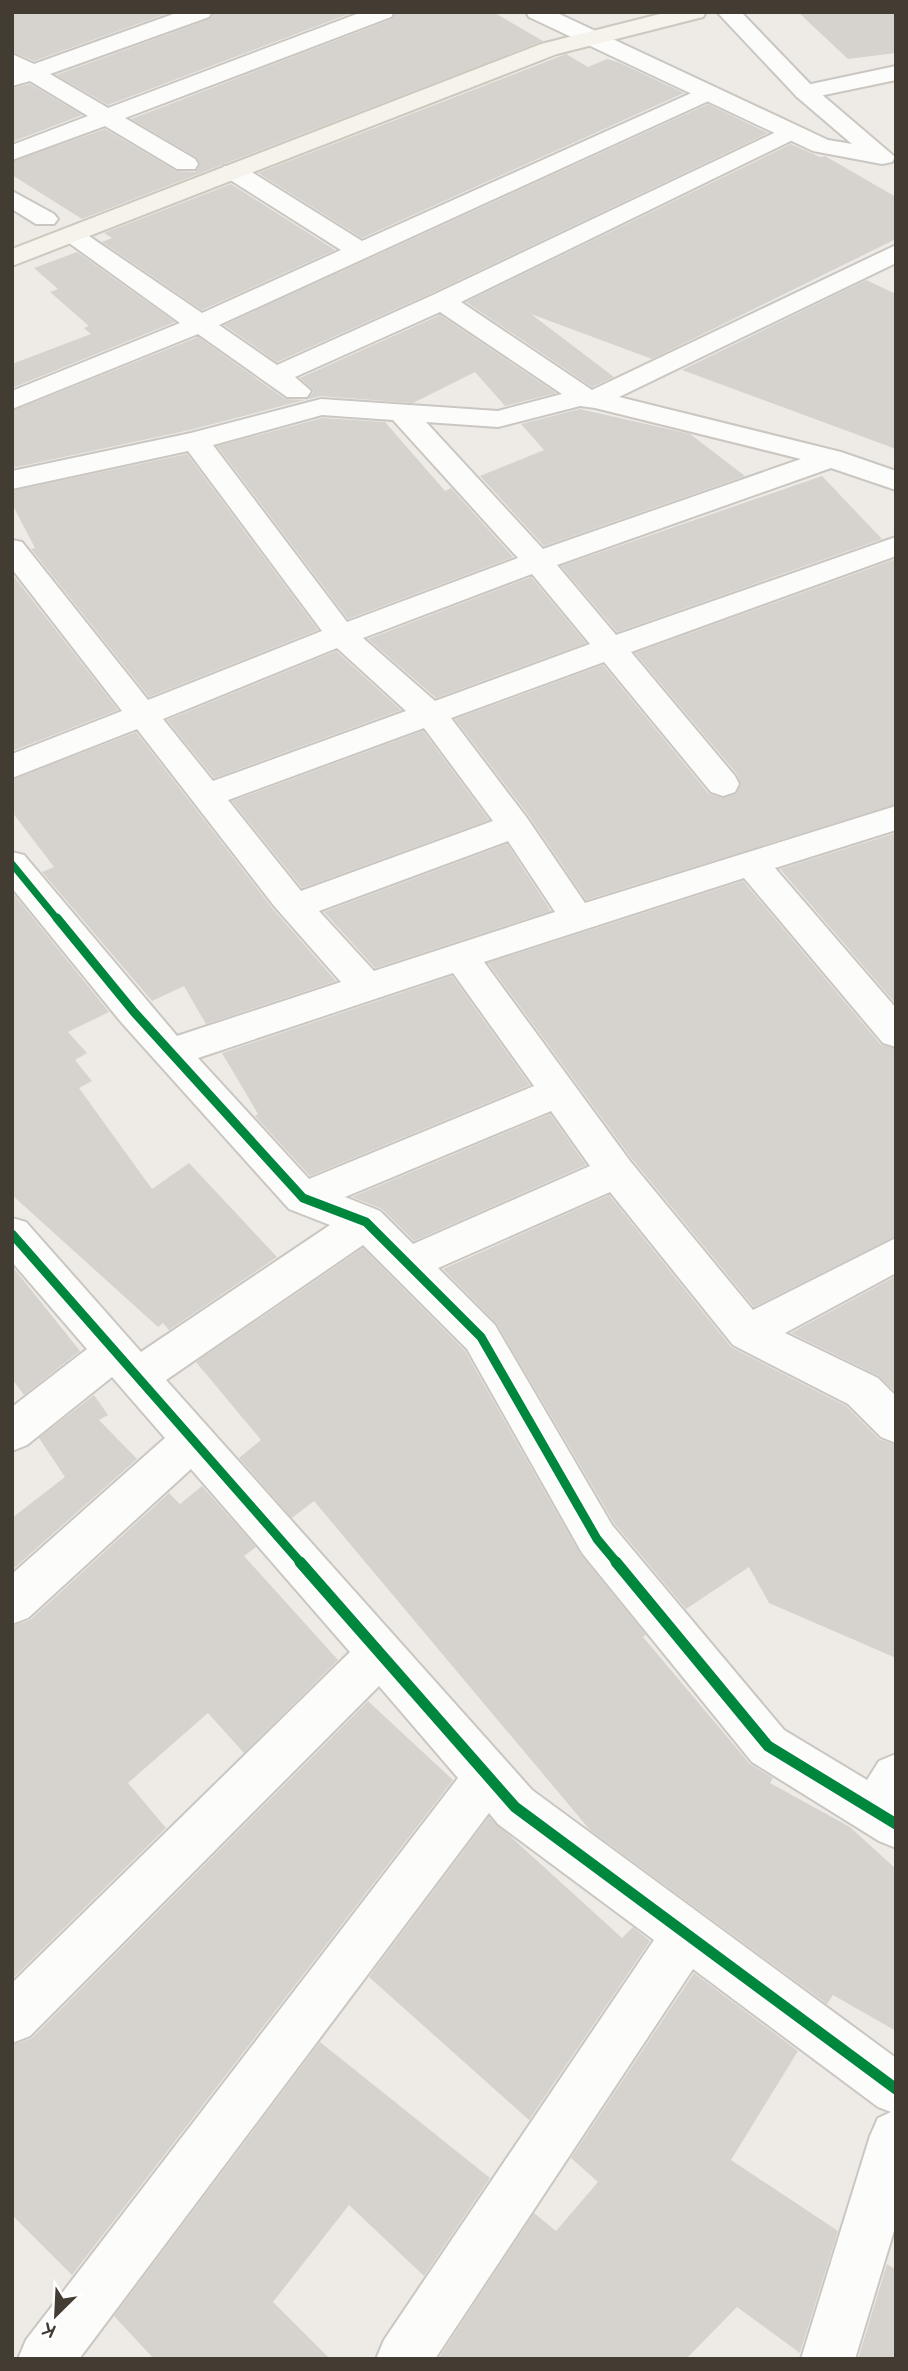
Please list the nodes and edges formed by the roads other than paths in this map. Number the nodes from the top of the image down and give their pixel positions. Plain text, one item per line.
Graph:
1 (201, 12) edge
2 (383, 12) edge
3 (537, 12) edge
4 (606, 12) edge
5 (695, 12) edge
6 (728, 12) edge
7 (562, 24) junction
8 (591, 37) junction
9 (19, 71) edge
10 (896, 73) edge
11 (805, 92) junction
12 (707, 93) junction
13 (104, 116) junction
14 (277, 130) dead end
15 (791, 132) junction
16 (12, 153) edge
17 (212, 154) dead end
18 (186, 164) junction
19 (889, 164) edge
20 (233, 171) junction
21 (160, 174) dead end
22 (12, 198) edge
23 (71, 222) junction
24 (34, 224) joint
25 (360, 251) junction
26 (896, 253) edge
27 (12, 258) edge
28 (442, 301) junction
29 (200, 324) junction
30 (275, 376) junction
31 (587, 399) junction
32 (12, 401) edge
33 (321, 407) junction
34 (402, 413) junction
35 (195, 441) junction
36 (831, 458) junction
37 (890, 474) edge
38 (12, 480) edge
39 (896, 546) edge
40 (12, 549) edge
41 (538, 561) junction
42 (341, 635) junction
43 (611, 648) junction
44 (143, 715) junction
45 (431, 715) junction
46 (12, 767) edge
47 (723, 784) dead end
48 (206, 796) junction
49 (896, 818) edge
50 (515, 826) junction
51 (12, 864) edge
52 (752, 864) junction
53 (295, 906) junction
54 (577, 918) junction
55 (460, 956) junction
56 (367, 986) junction
57 (896, 1033) edge
58 (171, 1052) junction
59 (558, 1093) junction
60 (615, 1172) junction
61 (303, 1198) junction
62 (366, 1222) junction
63 (12, 1234) edge
64 (896, 1254) edge
65 (408, 1264) junction
66 (747, 1333) junction
67 (126, 1364) junction
68 (896, 1424) edge
69 (12, 1432) edge
70 (193, 1440) junction
71 (12, 1603) edge
72 (381, 1653) junction
73 (488, 1777) junction
74 (889, 1804) edge
75 (688, 1933) junction
76 (12, 2018) edge
77 (896, 2089) edge
78 (896, 2136) edge
79 (45, 2359) edge
80 (403, 2359) edge
81 (828, 2359) edge

1 - 9 street
2 - 13 street
3 - 7 street
4 - 7 main road
5 - 8 main road
6 - 11 street
7 - 8 street
7 - 14 main road
8 - 12 street
8 - 20 main road
9 - 13 street
10 - 11 street
11 - 19 street
12 - 15 street
12 - 25 street
13 - 16 street
13 - 18 street
15 - 19 street
15 - 28 street
17 - 18 main road
18 - 21 main road
20 - 23 main road
20 - 25 street
22 - 24 street
23 - 24 main road
23 - 27 main road
23 - 29 street
25 - 29 street
26 - 31 street
28 - 30 street
28 - 31 street
29 - 30 street
29 - 32 street
30 - 33 street
31 - 34 street
31 - 36 street
33 - 34 street
33 - 35 street
34 - 41 street
35 - 38 street
35 - 42 street
36 - 37 street
36 - 41 street
39 - 43 street
40 - 44 street
41 - 42 street
41 - 43 street
42 - 44 street
42 - 45 street
43 - 45 street
43 - 47 street
44 - 46 street
44 - 48 street
45 - 48 street
45 - 50 street
48 - 53 street
49 - 52 street
50 - 53 street
50 - 54 street
51 - 58 street
52 - 54 street
52 - 57 street
53 - 56 street
54 - 55 street
55 - 56 street
55 - 59 street
56 - 58 street
58 - 61 street
59 - 60 street
59 - 61 street
60 - 65 street
60 - 66 street
61 - 62 street
62 - 65 street
62 - 67 street
63 - 67 street
64 - 66 street
65 - 74 street
66 - 68 street
67 - 69 street
67 - 70 street
70 - 71 street
70 - 72 street
72 - 73 street
72 - 76 street
73 - 75 street
73 - 79 street
75 - 77 street
75 - 80 street
78 - 81 street

